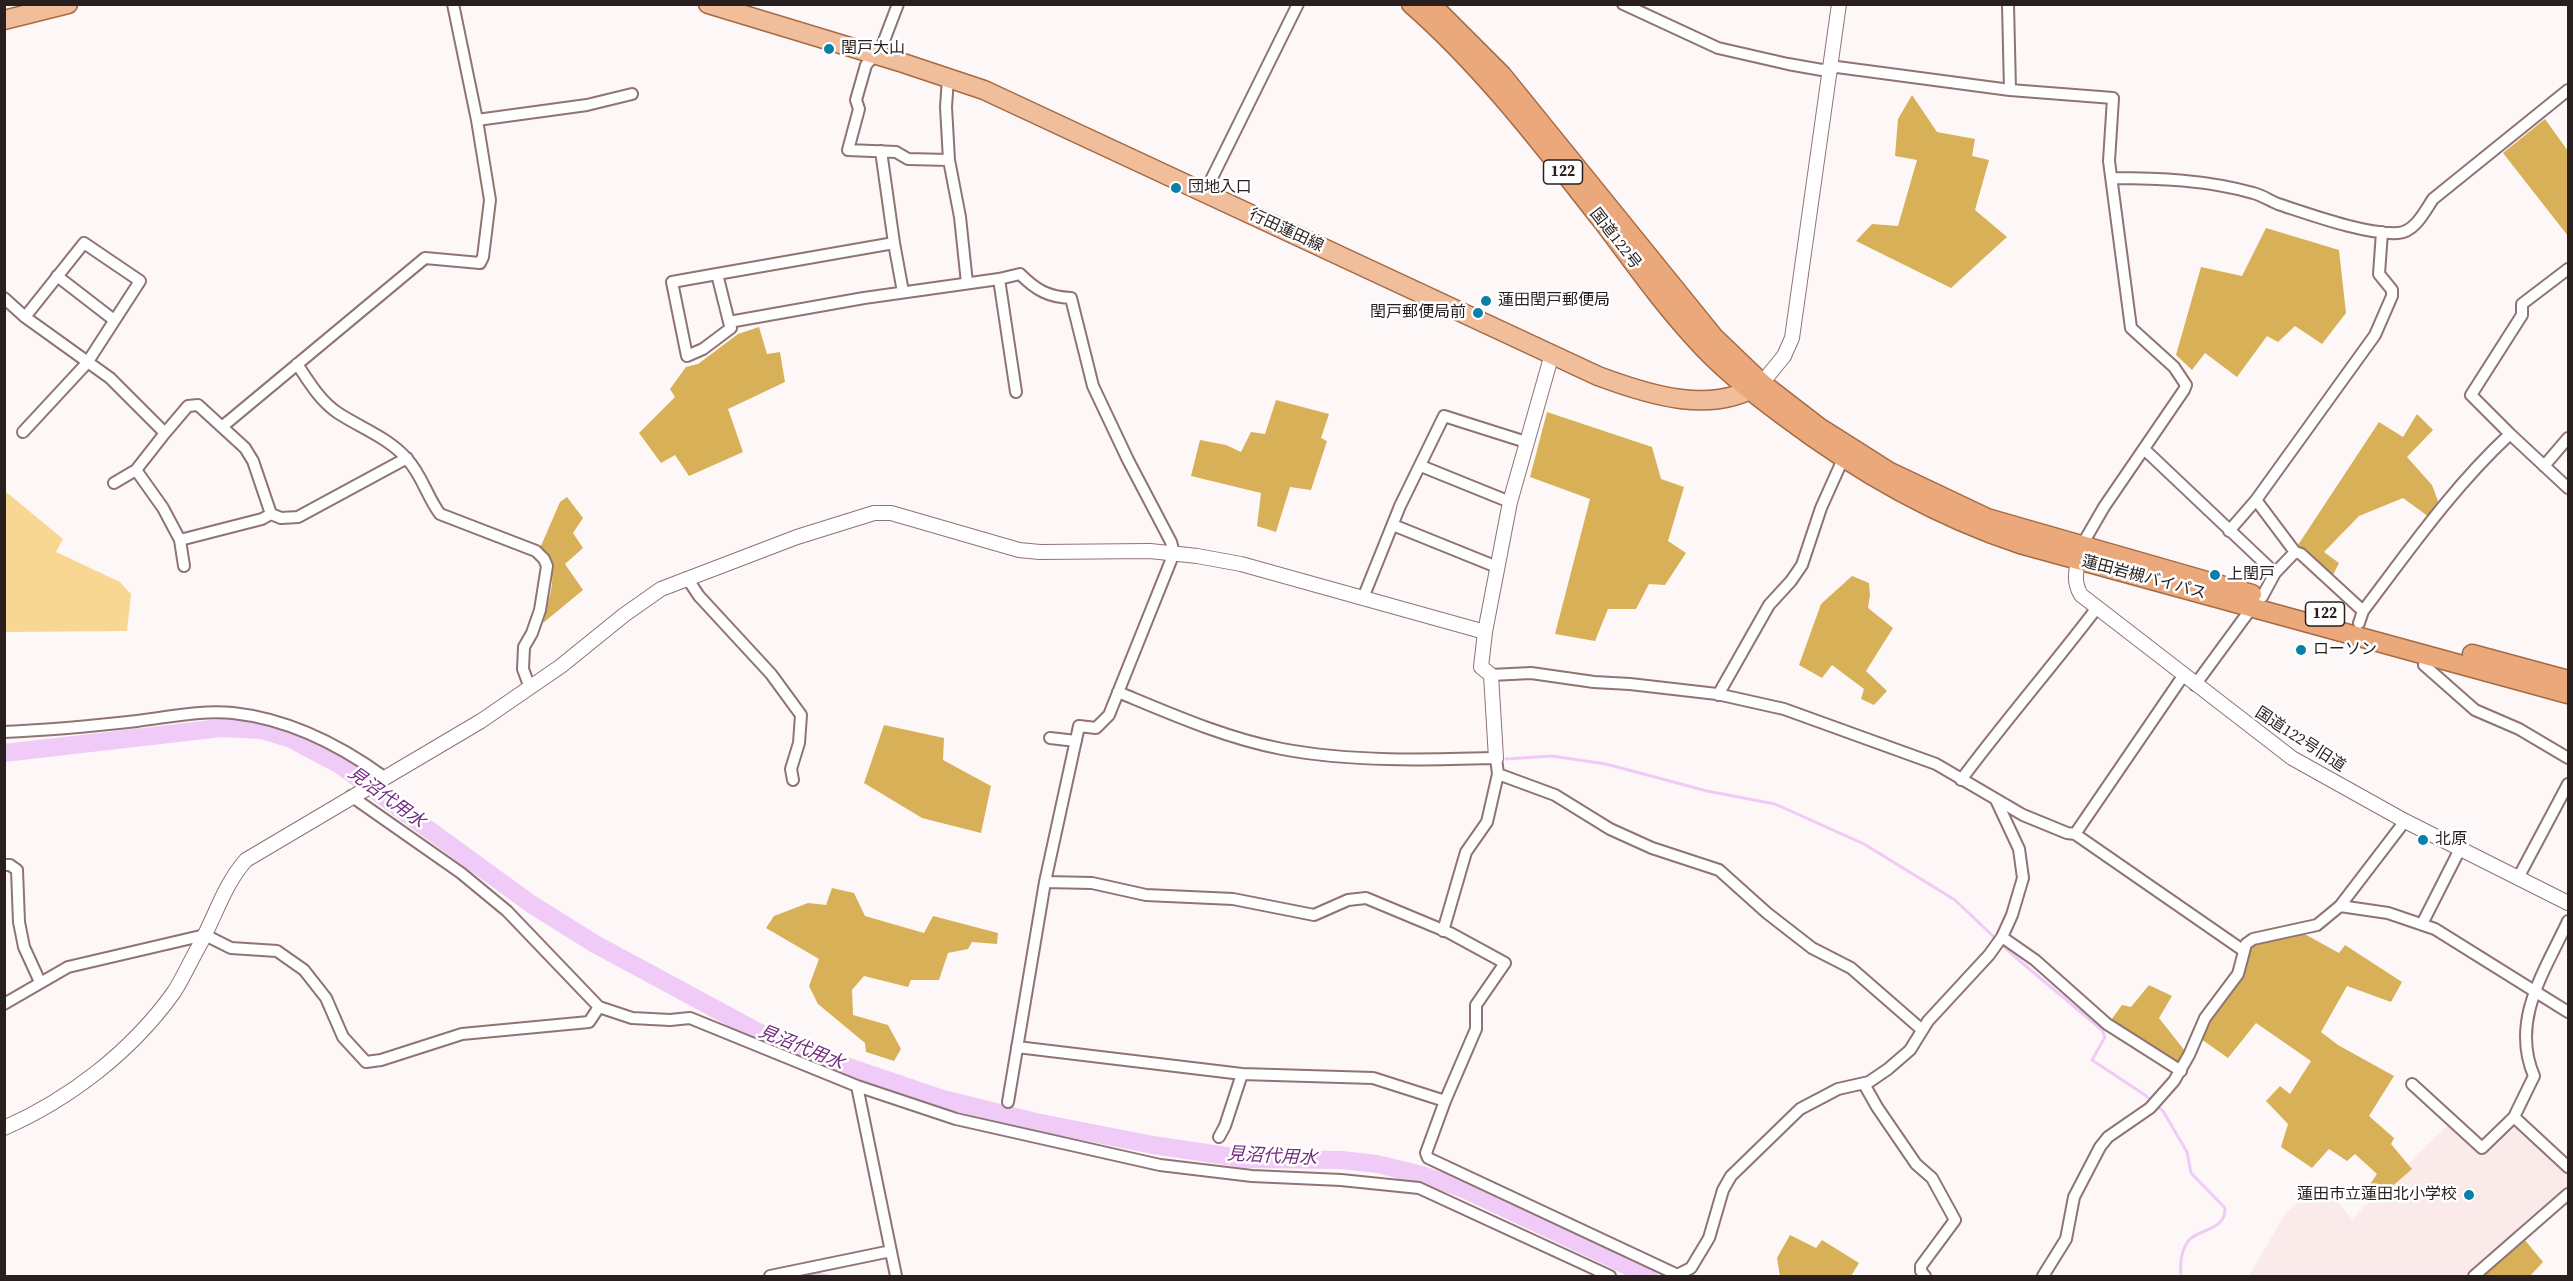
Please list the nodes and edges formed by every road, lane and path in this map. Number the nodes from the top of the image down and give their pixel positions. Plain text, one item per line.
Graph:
1 (68, 4) edge
2 (453, 4) edge
3 (708, 4) edge
4 (898, 4) edge
5 (1298, 4) edge
6 (1411, 4) edge
7 (1431, 4) edge
8 (1623, 4) edge
9 (1839, 4) edge
10 (2008, 4) edge
11 (8, 14) edge
12 (873, 55) junction
13 (1830, 69) junction
14 (948, 78) junction
15 (2010, 90) junction
16 (2568, 90) edge
17 (632, 94) dead end
18 (477, 120) junction
19 (881, 152) junction
20 (949, 160) junction
21 (2112, 178) junction
22 (1205, 192) junction
23 (2382, 232) junction
24 (894, 243) junction
25 (2568, 269) edge
26 (717, 274) junction
27 (57, 276) junction
28 (999, 279) junction
29 (967, 283) junction
30 (903, 292) junction
31 (4, 298) edge
32 (25, 317) junction
33 (114, 320) junction
34 (729, 322) junction
35 (1552, 354) junction
36 (87, 363) junction
37 (297, 364) junction
38 (1756, 387) junction
39 (1016, 392) dead end
40 (224, 426) junction
41 (23, 432) dead end
42 (165, 433) junction
43 (2510, 434) junction
44 (2568, 438) edge
45 (1526, 442) junction
46 (2144, 449) junction
47 (407, 458) junction
48 (1843, 459) junction
49 (1421, 466) junction
50 (2544, 466) junction
51 (136, 470) junction
52 (114, 483) dead end
53 (2568, 488) edge
54 (2256, 500) junction
55 (1510, 502) junction
56 (270, 514) junction
57 (1393, 525) junction
58 (2229, 531) junction
59 (180, 540) junction
60 (2295, 552) junction
61 (1174, 553) junction
62 (2080, 553) junction
63 (184, 566) dead end
64 (1497, 567) junction
65 (2275, 573) junction
66 (687, 578) junction
67 (1364, 598) junction
68 (2258, 602) junction
69 (2096, 609) junction
70 (2361, 617) junction
71 (1485, 632) junction
72 (2427, 654) junction
73 (1491, 675) junction
74 (2183, 676) junction
75 (2568, 680) edge
76 (2195, 685) junction
77 (530, 688) junction
78 (1118, 692) junction
79 (2568, 694) edge
80 (1718, 695) junction
81 (4, 732) edge
82 (1050, 738) dead end
83 (1076, 741) junction
84 (1496, 758) junction
85 (2568, 758) edge
86 (1498, 774) junction
87 (383, 778) junction
88 (793, 780) dead end
89 (1961, 780) junction
90 (2568, 784) edge
91 (354, 795) junction
92 (1997, 802) junction
93 (2405, 821) junction
94 (2075, 834) junction
95 (2460, 849) junction
96 (4, 865) edge
97 (2518, 878) junction
98 (1045, 882) junction
99 (2568, 903) edge
100 (2340, 906) junction
101 (2568, 921) edge
102 (2422, 924) junction
103 (1443, 931) junction
104 (205, 935) junction
105 (2002, 937) junction
106 (2244, 951) junction
107 (40, 982) junction
108 (2535, 992) junction
109 (4, 1004) edge
110 (598, 1007) junction
111 (2568, 1012) edge
112 (1921, 1029) junction
113 (1017, 1047) junction
114 (2181, 1071) junction
115 (1242, 1074) junction
116 (1864, 1084) junction
117 (2412, 1084) dead end
118 (857, 1086) junction
119 (1445, 1101) junction
120 (1008, 1102) dead end
121 (2514, 1117) junction
122 (4, 1128) edge
123 (1219, 1137) dead end
124 (2568, 1167) edge
125 (2568, 1194) edge
126 (891, 1251) junction
127 (770, 1276) edge
128 (896, 1276) edge
129 (1610, 1276) edge
130 (1678, 1276) edge
131 (1925, 1276) edge
132 (2043, 1276) edge
133 (2474, 1276) edge

1 - 11 main road
2 - 18 street
3 - 12 main road, 行田蓮田線
4 - 12 street
5 - 22 street
6 - 38 highway, 国道122号 / 122
7 - 38 highway, 国道122号 / 122
8 - 13 street
9 - 13 street
10 - 15 street
12 - 14 main road, 行田蓮田線
12 - 19 street
13 - 15 street
13 - 38 street
14 - 20 street
14 - 22 main road, 行田蓮田線
15 - 21 street
16 - 23 street
17 - 18 street
18 - 37 street
19 - 20 street
19 - 24 street
20 - 29 street
21 - 23 street
21 - 46 street
22 - 35 main road, 行田蓮田線
23 - 54 street
24 - 26 street
24 - 30 street
25 - 43 street
26 - 34 street
26 - 34 street
27 - 32 street
27 - 33 street
27 - 33 street
28 - 29 street
28 - 39 street
28 - 61 street
29 - 30 street
30 - 34 street
31 - 32 street
32 - 36 street
33 - 36 street
35 - 38 main road, 行田蓮田線
35 - 45 street
36 - 41 street
36 - 42 street
37 - 40 street
37 - 47 street
38 - 48 highway, 蓮田岩槻バイパス / 122
38 - 62 highway, 蓮田岩槻バイパス / 122
40 - 42 street
40 - 56 street
42 - 51 street
43 - 50 street
43 - 70 street
44 - 50 street
45 - 49 street
45 - 55 street
46 - 58 street
46 - 62 street
47 - 56 street
47 - 77 street
48 - 62 highway, 蓮田岩槻バイパス / 122
48 - 80 street
49 - 55 street
49 - 57 street
50 - 53 street
51 - 52 street
51 - 59 street
54 - 58 street
54 - 60 street
55 - 64 street
56 - 59 street
57 - 64 street
57 - 67 street
58 - 65 street
59 - 63 street
60 - 65 street
60 - 70 street
61 - 66 street
61 - 67 street
61 - 78 street
62 - 68 highway, 蓮田岩槻バイパス / 122
62 - 69 street, 国道122号旧道
64 - 71 street
65 - 68 street
66 - 77 street
66 - 88 street
67 - 71 street
68 - 70 highway, 蓮田岩槻バイパス / 122
68 - 72 highway, 蓮田岩槻バイパス / 122
68 - 76 street
69 - 74 street, 国道122号旧道
69 - 89 street
70 - 75 highway, 蓮田岩槻バイパス / 122
71 - 73 street
72 - 79 highway, 蓮田岩槻バイパス / 122
72 - 85 street
73 - 80 street
73 - 84 street
74 - 76 street, 国道122号旧道
74 - 94 street
76 - 93 street, 国道122号旧道
77 - 87 street
78 - 83 street
78 - 84 street
80 - 89 street
81 - 87 street
82 - 83 street
83 - 98 street
84 - 86 street
86 - 103 street
86 - 112 street
87 - 91 street
89 - 92 street
90 - 97 street
91 - 104 street
91 - 110 street
92 - 94 street
92 - 105 street
93 - 95 street, 国道122号旧道
93 - 100 street
94 - 106 street
95 - 97 street, 国道122号旧道
95 - 102 street
96 - 107 street
97 - 99 street, 国道122号旧道
98 - 103 street
98 - 113 street
100 - 102 street
100 - 106 street
101 - 108 street
102 - 108 street
103 - 119 street
104 - 107 street
104 - 110 street
104 - 122 street
105 - 112 street
105 - 114 street
106 - 114 street
107 - 109 street
108 - 111 street
108 - 121 street
110 - 118 street
112 - 116 street
113 - 115 street
113 - 120 street
114 - 132 street
115 - 119 street
115 - 123 street
116 - 130 street
116 - 131 street
117 - 121 street
118 - 126 street
118 - 129 street
119 - 130 street
121 - 124 street
125 - 133 street
126 - 127 street
126 - 128 street

